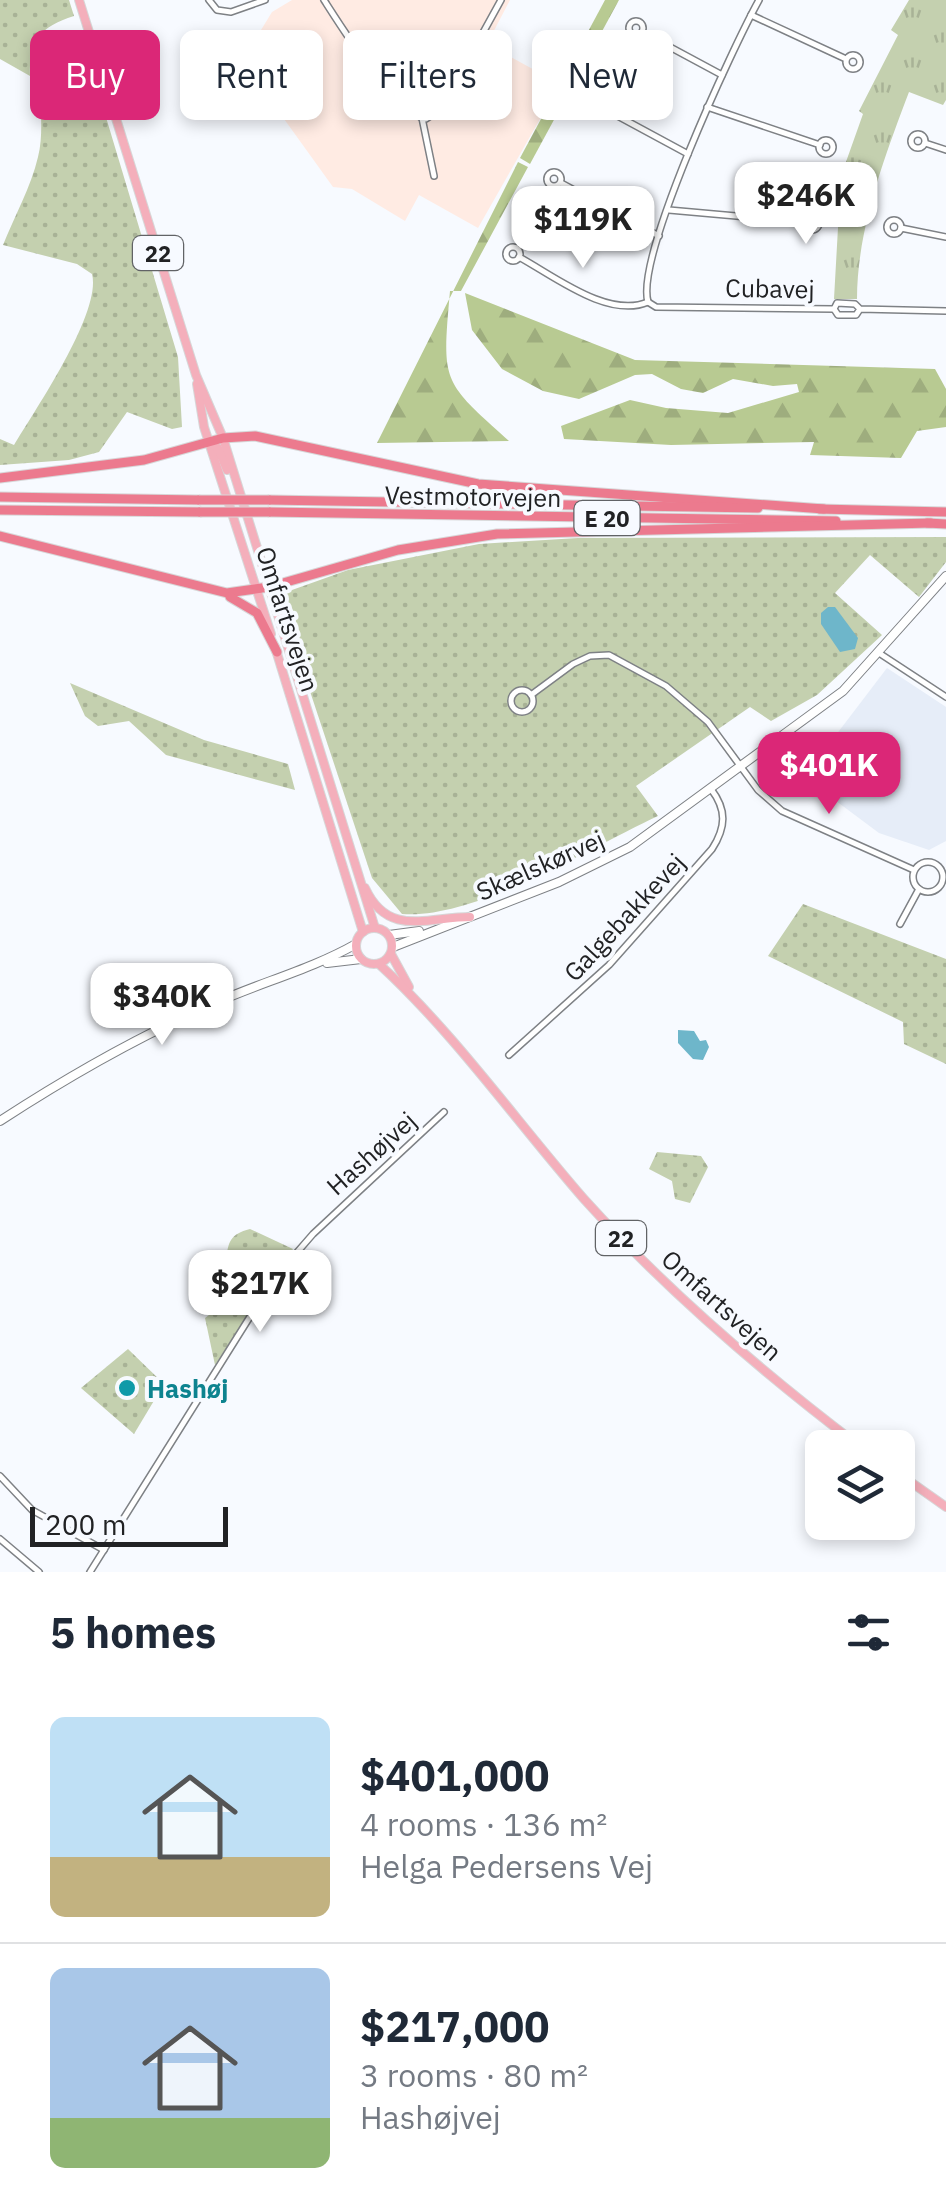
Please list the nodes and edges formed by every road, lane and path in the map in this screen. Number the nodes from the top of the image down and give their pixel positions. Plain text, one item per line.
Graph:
1 (79, 0) edge
2 (209, 0) edge
3 (265, 0) edge
4 (324, 0) edge
5 (501, 0) edge
6 (757, 1) edge
7 (751, 15) junction
8 (346, 30) edge
9 (485, 30) edge
10 (673, 49) edge
11 (846, 59) dead end
12 (722, 75) junction
13 (708, 106) junction
14 (422, 120) edge
15 (625, 120) edge
16 (925, 144) dead end
17 (820, 145) dead end
18 (946, 150) edge
19 (688, 154) junction
20 (434, 176) dead end
21 (560, 183) dead end
22 (668, 210) junction
23 (804, 222) dead end
24 (901, 228) dead end
25 (660, 236) junction
26 (946, 237) edge
27 (520, 257) dead end
28 (648, 302) junction
29 (834, 309) junction
30 (860, 309) junction
31 (946, 311) edge
32 (196, 374) junction
33 (222, 438) junction
34 (209, 443) junction
35 (0, 478) edge
36 (238, 492) junction
37 (0, 497) edge
38 (824, 509) junction
39 (0, 510) edge
40 (946, 512) edge
41 (236, 520) junction
42 (932, 523) junction
43 (946, 524) edge
44 (0, 536) edge
45 (946, 576) edge
46 (166, 578) junction
47 (946, 584) edge
48 (269, 588) junction
49 (256, 590) junction
50 (927, 600) junction
51 (277, 652) junction
52 (878, 653) junction
53 (531, 696) junction
54 (946, 697) edge
55 (741, 763) junction
56 (709, 786) junction
57 (349, 847) junction
58 (946, 860) edge
59 (939, 867) junction
60 (914, 870) junction
61 (938, 888) junction
62 (919, 889) junction
63 (946, 893) edge
64 (470, 918) junction
65 (900, 924) dead end
66 (375, 928) junction
67 (428, 930) junction
68 (363, 932) junction
69 (388, 934) junction
70 (356, 944) junction
71 (392, 951) junction
72 (361, 959) junction
73 (318, 964) junction
74 (379, 964) junction
75 (414, 995) junction
76 (509, 1055) dead end
77 (444, 1112) dead end
78 (0, 1121) edge
79 (840, 1430) edge
80 (0, 1476) edge
81 (915, 1485) edge
82 (946, 1507) edge
83 (0, 1538) edge
84 (104, 1550) junction
85 (40, 1572) edge
86 (90, 1572) edge

1 - 32 main road, Omfartsvejen / 22
2 - 3 street
4 - 8 street
5 - 9 street
6 - 7 street
7 - 11 street
7 - 12 street
10 - 12 street
12 - 13 street
13 - 17 street
13 - 19 street
14 - 20 street
15 - 19 street
16 - 18 street
19 - 22 street
21 - 25 street
22 - 23 street
22 - 25 street
24 - 26 street
25 - 28 street
27 - 28 street, Cubavej
28 - 29 street, Cubavej
29 - 30 street, Cubavej
29 - 30 street, Cubavej
30 - 31 street
32 - 33 main road, Omfartsvejen / 22
32 - 34 main road, Omfartsvejen / 22
33 - 34 highway
33 - 36 main road, Omfartsvejen / 22
33 - 38 highway
34 - 35 highway
34 - 36 main road
34 - 41 main road, Omfartsvejen / 22
36 - 48 main road, Omfartsvejen / 22
37 - 38 highway, Vestmotorvejen / E 20, bridge
38 - 40 highway, Vestmotorvejen / E 20
39 - 42 highway, Vestmotorvejen / E 20, bridge
41 - 48 main road
41 - 49 main road, Omfartsvejen / 22
42 - 43 highway, Vestmotorvejen / E 20
42 - 48 highway
44 - 46 highway
45 - 50 street
46 - 49 highway
46 - 51 highway
47 - 50 street
48 - 49 highway
48 - 57 main road, Omfartsvejen / 22
49 - 51 main road, Omfartsvejen / 22
50 - 52 street, Skælskørvej
51 - 68 main road, Omfartsvejen / 22
52 - 54 street
52 - 55 street, Skælskørvej
53 - 53 street
53 - 55 street
55 - 56 street, Skælskørvej
55 - 60 street
56 - 64 street, Skælskørvej
56 - 76 street, Galgebakkevej
57 - 64 main road
57 - 66 main road, Omfartsvejen / 22
58 - 59 street
59 - 60 street
59 - 61 street
60 - 62 street
61 - 62 street
61 - 63 street
62 - 65 street
64 - 67 street, Skælskørvej
66 - 68 main road
66 - 69 main road
67 - 69 street, Skælskørvej
67 - 71 street, Skælskørvej
68 - 70 main road
69 - 71 main road, 22
70 - 72 main road
70 - 73 street
71 - 74 main road
71 - 75 main road, Omfartsvejen / 22
72 - 73 street
72 - 74 main road, 22
73 - 78 street
74 - 75 main road, Omfartsvejen / 22
75 - 79 main road, Omfartsvejen / 22
77 - 84 street, Hashøjvej
80 - 84 street
81 - 82 main road
83 - 85 street
84 - 86 street, Hashøjvej

